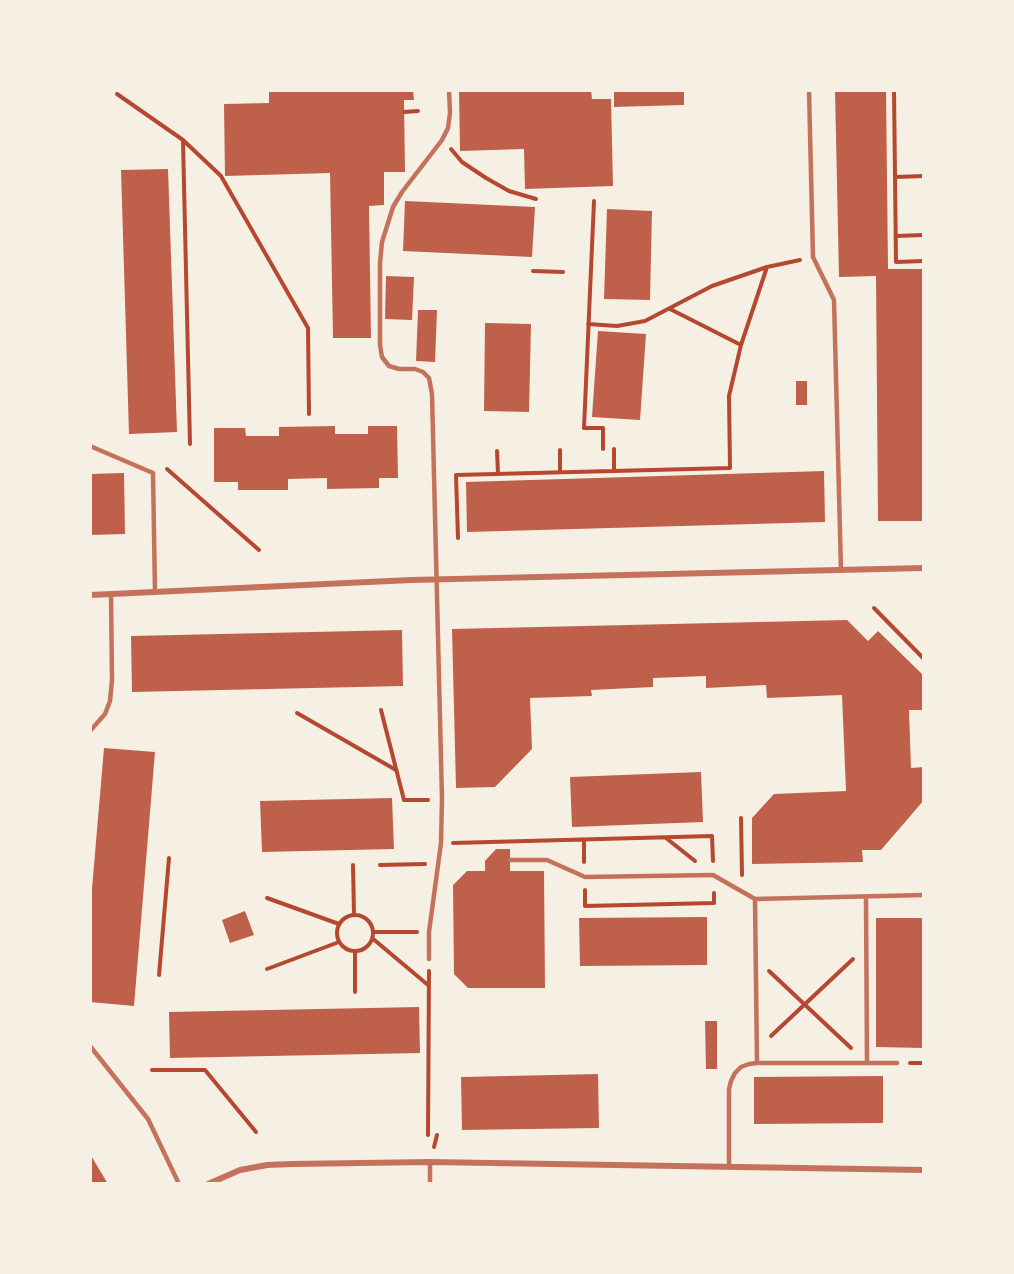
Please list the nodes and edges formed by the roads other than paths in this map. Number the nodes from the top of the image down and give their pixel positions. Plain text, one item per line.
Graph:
1 (449, 90) edge
2 (809, 90) edge
3 (90, 446) edge
4 (924, 568) edge
5 (841, 570) junction
6 (437, 579) junction
7 (155, 592) junction
8 (111, 594) junction
9 (90, 595) edge
10 (90, 731) edge
11 (510, 860) dead end
12 (924, 896) edge
13 (866, 897) junction
14 (755, 899) junction
15 (429, 959) dead end
16 (90, 1046) edge
17 (757, 1063) junction
18 (867, 1063) junction
19 (897, 1063) dead end
20 (430, 1162) junction
21 (729, 1167) junction
22 (924, 1170) edge
23 (178, 1184) edge
24 (208, 1184) edge
25 (430, 1184) edge

1 - 6 lane
2 - 5 lane
3 - 7 lane
4 - 5 street
5 - 6 street
6 - 7 street
6 - 15 lane
7 - 8 street
8 - 9 street
8 - 10 lane
11 - 14 lane
12 - 13 lane
13 - 14 lane
13 - 18 lane
14 - 17 lane
16 - 23 lane
17 - 18 lane
17 - 21 lane
18 - 19 lane
20 - 21 street
20 - 24 street
20 - 25 lane
21 - 22 street

